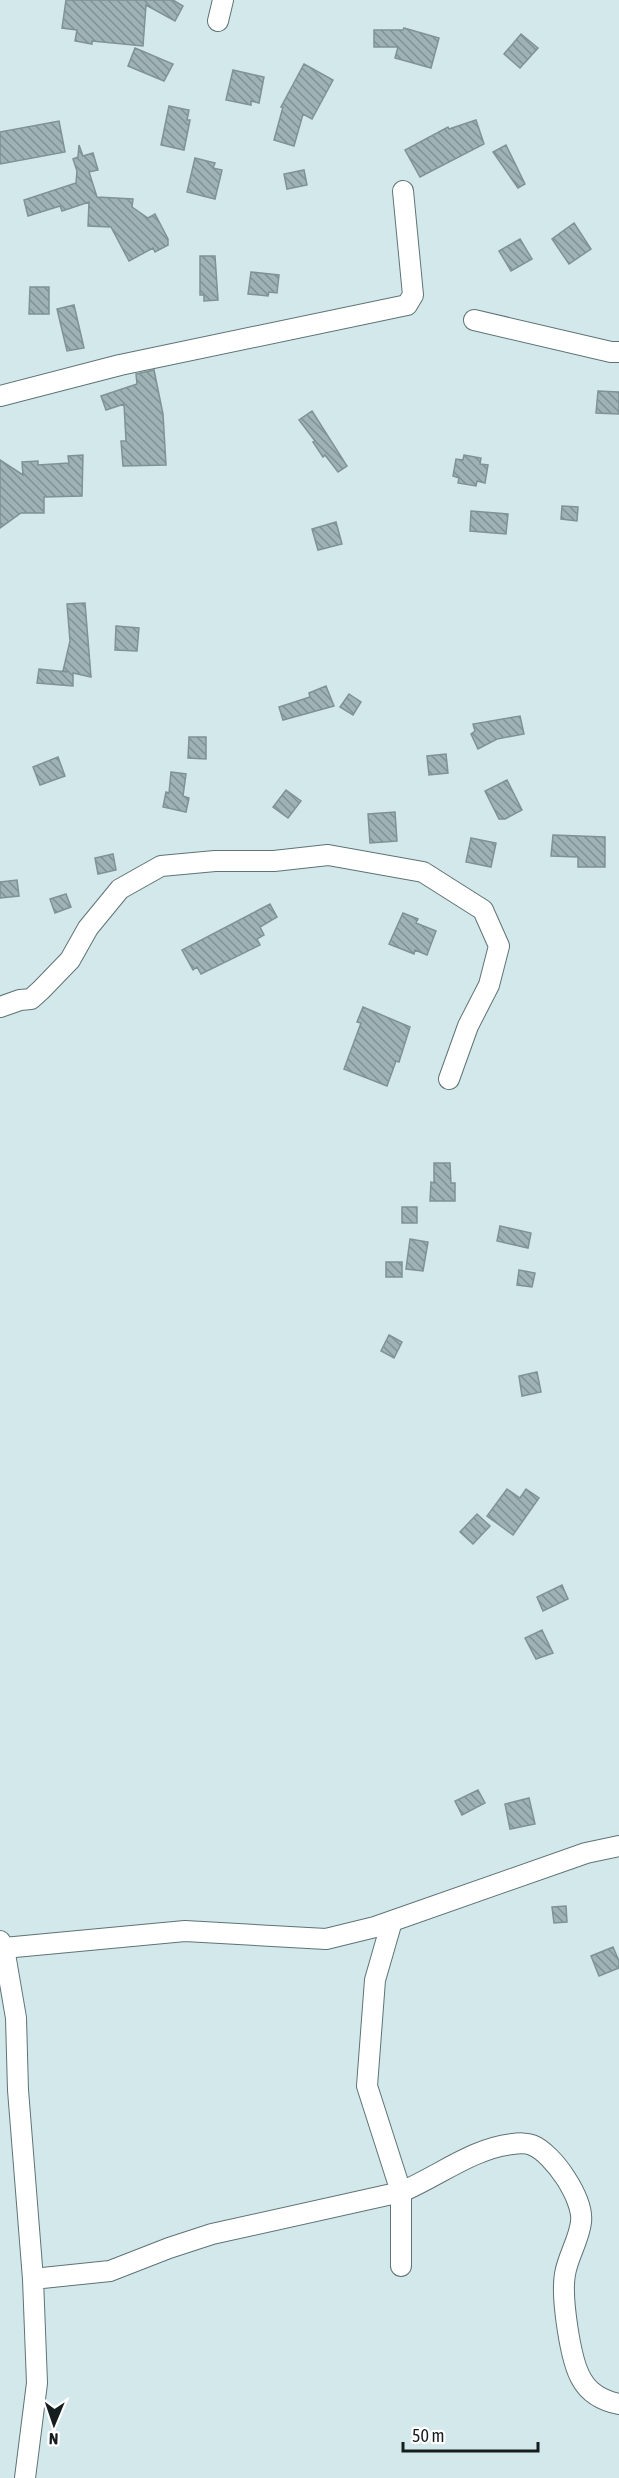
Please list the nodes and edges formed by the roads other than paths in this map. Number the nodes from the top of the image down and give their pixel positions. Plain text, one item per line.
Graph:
1 (224, 0) edge
2 (218, 21) dead end
3 (403, 191) dead end
4 (474, 320) dead end
5 (619, 352) edge
6 (0, 396) edge
7 (0, 1007) edge
8 (449, 1079) dead end
9 (619, 1846) edge
10 (392, 1921) junction
11 (2, 1945) edge
12 (401, 2192) junction
13 (401, 2266) dead end
14 (33, 2279) junction
15 (619, 2404) edge
16 (25, 2478) edge

1 - 2 street
3 - 6 street
4 - 5 street
7 - 8 street
9 - 10 street
10 - 11 street
10 - 12 street
11 - 14 street
12 - 13 street
12 - 14 street
12 - 15 street
14 - 16 street

